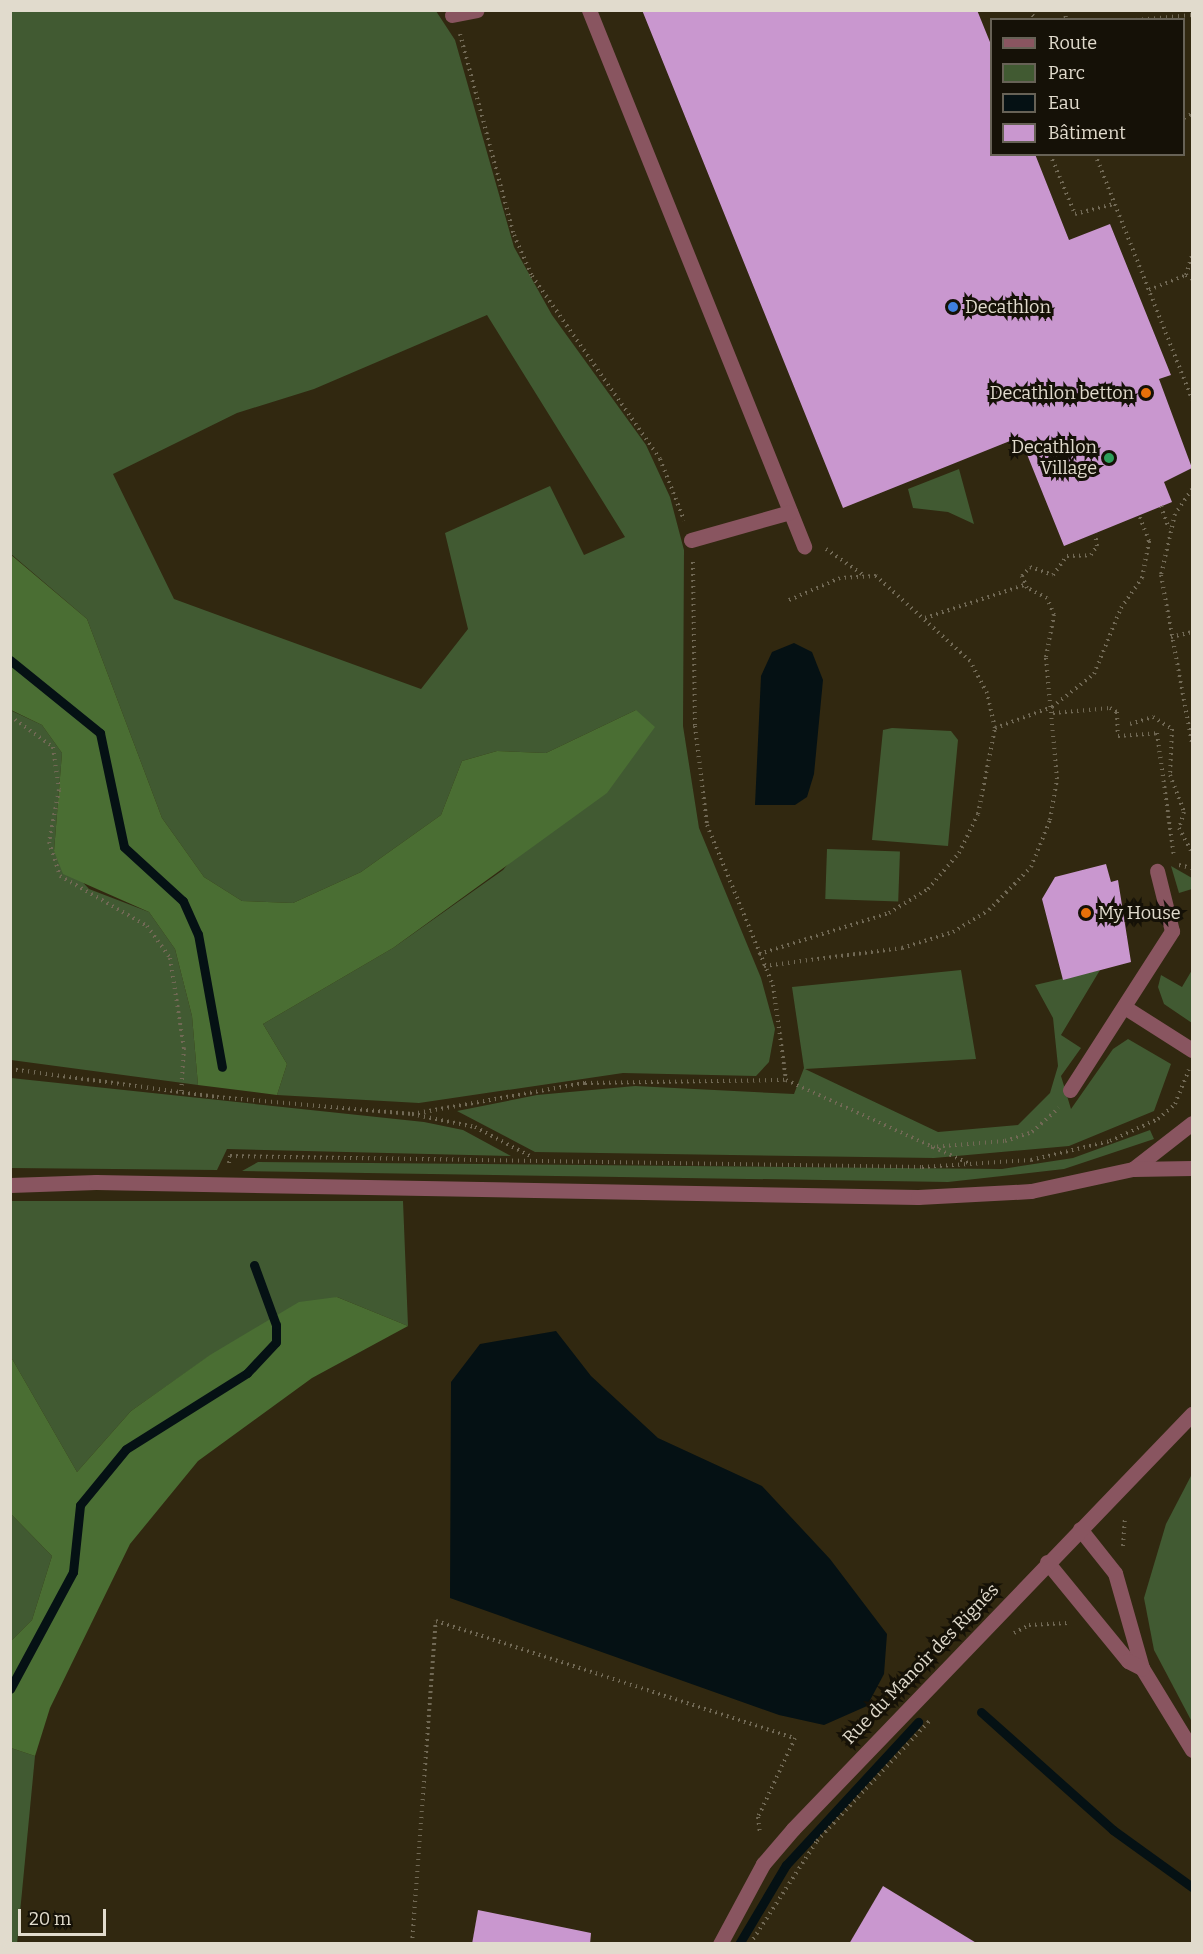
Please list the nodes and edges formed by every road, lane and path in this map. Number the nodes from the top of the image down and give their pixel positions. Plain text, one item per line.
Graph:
1 (477, 10) edge
2 (589, 10) edge
3 (452, 15) joint
4 (1192, 15) edge
5 (1158, 18) edge
6 (1051, 156) edge
7 (1096, 156) edge
8 (1114, 204) junction
9 (1192, 255) edge
10 (1186, 275) junction
11 (1192, 279) edge
12 (1149, 290) junction
13 (1192, 399) edge
14 (1192, 489) edge
15 (1161, 506) dead end
16 (790, 512) junction
17 (1139, 515) dead end
18 (1170, 530) junction
19 (1095, 534) dead end
20 (691, 540) junction
21 (804, 546) joint
22 (861, 574) junction
23 (1024, 585) junction
24 (787, 601) dead end
25 (925, 618) junction
26 (1192, 632) edge
27 (1171, 637) junction
28 (1052, 710) junction
29 (10, 716) edge
30 (1130, 724) dead end
31 (1191, 725) edge
32 (995, 728) junction
33 (1192, 744) edge
34 (1192, 852) edge
35 (1192, 868) edge
36 (1157, 871) dead end
37 (759, 954) junction
38 (764, 966) junction
39 (1126, 1008) junction
40 (1192, 1050) edge
41 (1192, 1064) edge
42 (10, 1069) edge
43 (786, 1080) junction
44 (1070, 1090) joint
45 (181, 1092) junction
46 (412, 1114) junction
47 (1192, 1124) edge
48 (930, 1147) junction
49 (534, 1158) junction
50 (228, 1165) dead end
51 (973, 1166) junction
52 (1192, 1168) edge
53 (1133, 1169) junction
54 (10, 1185) edge
55 (1192, 1414) edge
56 (1132, 1510) dead end
57 (1080, 1529) junction
58 (1122, 1554) dead end
59 (1047, 1562) junction
60 (1090, 1609) junction
61 (1003, 1640) dead end
62 (1142, 1668) junction
63 (933, 1710) dead end
64 (1192, 1750) edge
65 (763, 1864) junction
66 (412, 1944) edge
67 (720, 1944) edge
68 (750, 1944) edge

1 - 3 street
2 - 16 street
3 - 20 path
4 - 5 path
6 - 8 path
7 - 8 path
8 - 12 path
9 - 10 path
10 - 11 path
10 - 12 path
12 - 13 path
14 - 18 path
15 - 18 path
16 - 20 street
16 - 21 street
17 - 28 path
18 - 27 path
19 - 23 path
20 - 37 path
21 - 22 path
22 - 24 path
22 - 25 path
23 - 25 path
23 - 28 path
25 - 32 path
26 - 27 path
27 - 31 path
28 - 32 path
28 - 35 path
28 - 38 path
29 - 45 path
30 - 34 path
31 - 33 path
32 - 37 path
36 - 39 street
37 - 38 path
38 - 43 path
39 - 40 street
39 - 44 street
41 - 51 path
42 - 45 path
43 - 46 path
43 - 48 path
44 - 48 path
45 - 46 path
46 - 49 path
47 - 53 street
48 - 51 path
49 - 50 path
49 - 51 path
52 - 53 street
53 - 54 street
55 - 57 street, Rue du Manoir des Rignés
56 - 58 path
57 - 59 street, Rue du Manoir des Rignés
57 - 62 street
59 - 60 street
59 - 65 street, Rue du Manoir des Rignés
60 - 61 path
60 - 62 street
62 - 64 street
63 - 68 path
65 - 66 path
65 - 67 street, Rue du Manoir des Rignés

